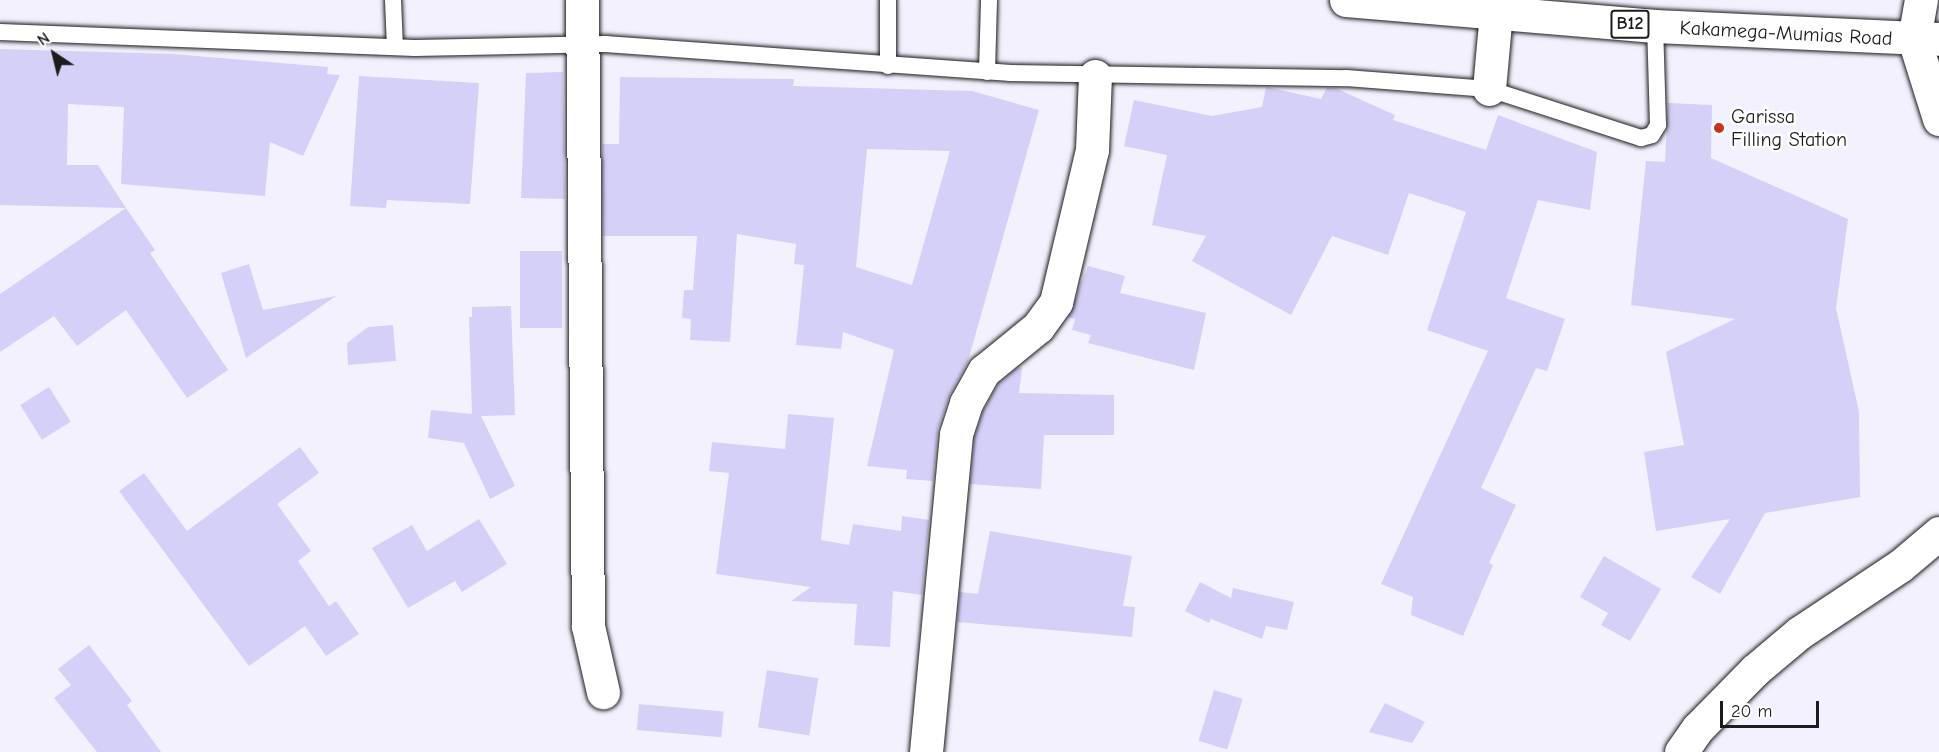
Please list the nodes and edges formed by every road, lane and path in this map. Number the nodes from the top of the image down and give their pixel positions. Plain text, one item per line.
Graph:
1 (393, 0) edge
2 (582, 0) edge
3 (888, 0) edge
4 (989, 0) edge
5 (1346, 0) edge
6 (1922, 0) edge
7 (1496, 12) junction
8 (1655, 26) junction
9 (0, 32) edge
10 (1926, 39) edge
11 (583, 46) junction
12 (395, 47) junction
13 (888, 66) junction
14 (987, 72) junction
15 (1095, 76) junction
16 (1489, 89) junction
17 (1939, 120) edge
18 (1939, 533) edge
19 (603, 692) dead end
20 (926, 752) edge
21 (1681, 752) edge

1 - 12 lane
2 - 11 main road
3 - 13 lane
4 - 14 lane
5 - 7 main road, Kakamega-Mumias Road / B12
6 - 10 main road
7 - 8 main road, Kakamega-Mumias Road / B12
7 - 16 main road
8 - 10 main road, Kakamega-Mumias Road / B12
8 - 16 lane
9 - 12 lane
10 - 17 main road
11 - 12 lane
11 - 13 lane
11 - 19 main road
13 - 14 lane
14 - 15 lane
15 - 16 lane
15 - 20 main road
18 - 21 main road

